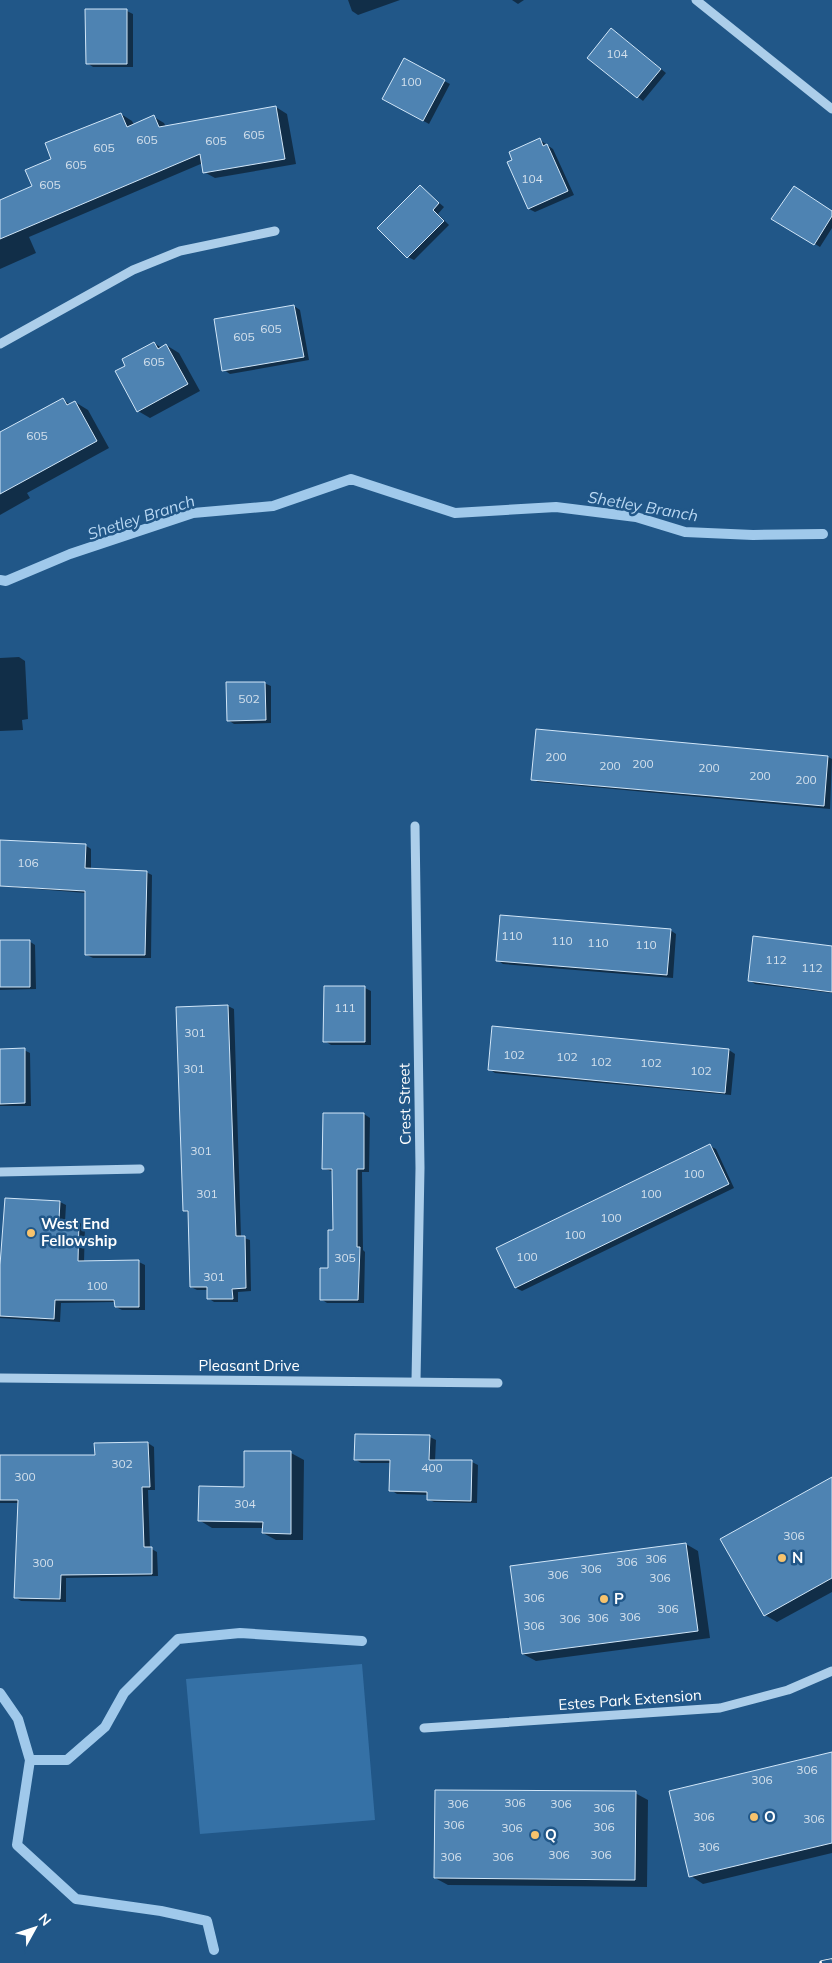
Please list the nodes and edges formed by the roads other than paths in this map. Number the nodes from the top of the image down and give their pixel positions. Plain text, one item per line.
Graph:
1 (696, 0) edge
2 (832, 109) edge
3 (275, 230) dead end
4 (0, 344) edge
5 (415, 826) dead end
6 (140, 1168) dead end
7 (0, 1172) edge
8 (0, 1378) edge
9 (416, 1381) junction
10 (498, 1384) dead end
11 (832, 1671) edge
12 (424, 1728) dead end

1 - 2 street
3 - 4 street
5 - 9 street, Crest Street
6 - 7 street
8 - 9 street, Pleasant Drive
9 - 10 street, Pleasant Drive
11 - 12 street, Estes Park Extension

